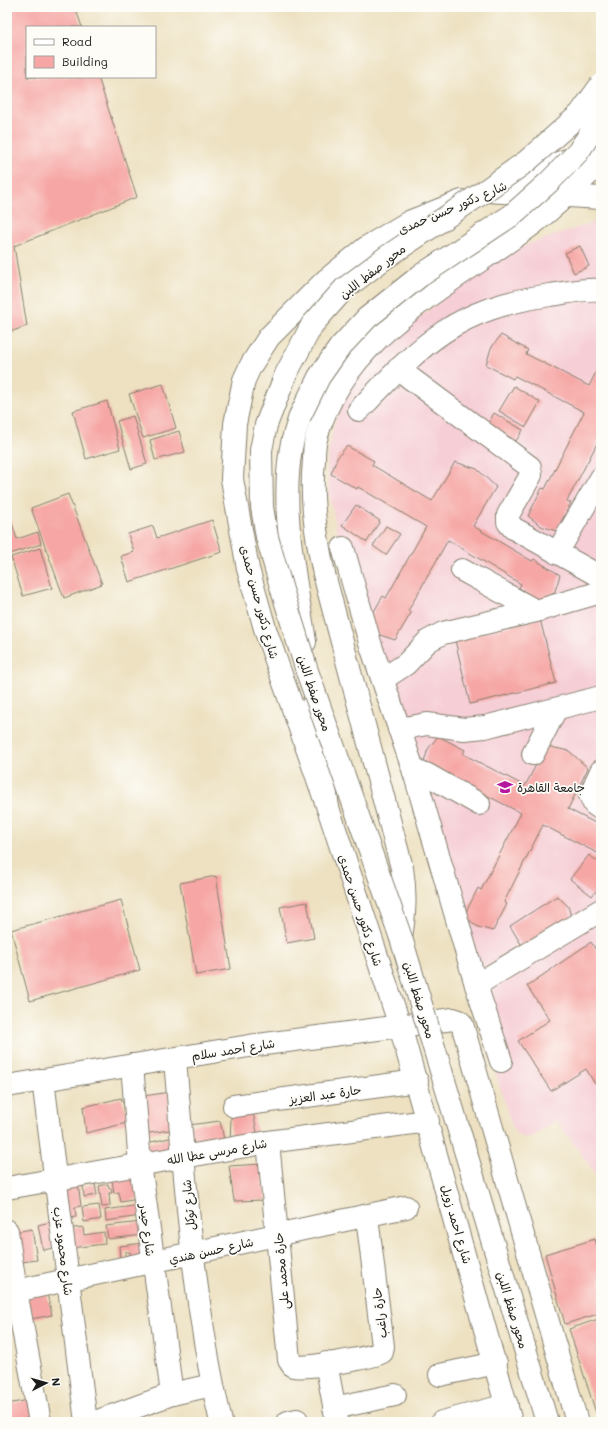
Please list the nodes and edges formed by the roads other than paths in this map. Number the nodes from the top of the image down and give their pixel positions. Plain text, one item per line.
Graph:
1 (601, 85) edge
2 (601, 117) edge
3 (601, 154) edge
4 (601, 162) edge
5 (486, 191) junction
6 (564, 197) junction
7 (601, 198) edge
8 (601, 290) edge
9 (398, 369) junction
10 (359, 410) dead end
11 (601, 478) edge
12 (343, 548) dead end
13 (557, 554) junction
14 (462, 570) dead end
15 (601, 577) edge
16 (601, 592) edge
17 (536, 611) junction
18 (383, 679) junction
19 (601, 697) edge
20 (556, 709) junction
21 (399, 729) junction
22 (533, 754) dead end
23 (601, 771) edge
24 (414, 772) junction
25 (479, 804) dead end
26 (328, 808) junction
27 (601, 809) edge
28 (601, 910) edge
29 (401, 938) junction
30 (476, 985) junction
31 (400, 1026) junction
32 (175, 1059) junction
33 (501, 1061) dead end
34 (132, 1065) junction
35 (42, 1080) junction
36 (416, 1081) junction
37 (7, 1086) edge
38 (234, 1106) dead end
39 (428, 1121) junction
40 (268, 1142) junction
41 (183, 1157) junction
42 (140, 1164) junction
43 (55, 1180) junction
44 (7, 1188) edge
45 (406, 1208) dead end
46 (367, 1217) junction
47 (7, 1231) edge
48 (278, 1236) junction
49 (192, 1254) junction
50 (152, 1263) junction
51 (68, 1280) junction
52 (16, 1291) junction
53 (496, 1363) junction
54 (326, 1364) junction
55 (440, 1375) dead end
56 (212, 1385) junction
57 (172, 1394) junction
58 (396, 1395) dead end
59 (509, 1414) edge
60 (336, 1415) edge
61 (125, 1416) edge
62 (40, 1422) edge
63 (86, 1422) edge
64 (95, 1422) edge
65 (221, 1422) edge
66 (442, 1422) edge
67 (547, 1422) edge
68 (577, 1422) edge

1 - 29 street, محور صفط اللبن, bridge
2 - 26 street, bridge
3 - 5 street, شارع دكتور حسن حمدى
4 - 6 street
5 - 6 street
5 - 26 street, شارع دكتور حسن حمدى
6 - 7 street
6 - 29 street
8 - 9 street
9 - 10 street
9 - 13 street
11 - 13 street
12 - 18 street
13 - 15 street
14 - 17 street
16 - 17 street
17 - 18 street
18 - 21 street
19 - 20 street
20 - 21 street
20 - 22 street
21 - 24 street
23 - 27 street
24 - 25 street
24 - 30 street
26 - 31 street, شارع دكتور حسن حمدى
28 - 30 street
29 - 67 street, محور صفط اللبن, bridge
30 - 33 street
31 - 32 street, شارع أحمد سلام
31 - 36 street, شارع احمد زويل
31 - 68 street, شارع أحمد سلام
32 - 34 street, شارع أحمد سلام
32 - 41 street, شارع توكل
34 - 35 street, شارع أحمد سلام
34 - 42 street, شارع حيدر
35 - 37 street, شارع أحمد سلام
35 - 43 street, شارع محمود عزب
36 - 38 street, حارة عبد العزيز
36 - 39 street, شارع احمد زويل
39 - 40 street, شارع مرسى عطا الله
39 - 53 street, شارع احمد زويل
40 - 41 street, شارع مرسى عطا الله
40 - 48 street, حارة محمد على
41 - 42 street, شارع مرسى عطا الله
41 - 49 street, شارع توكل
42 - 43 street, شارع مرسى عطا الله
42 - 50 street, شارع حيدر
43 - 44 street, شارع مرسى عطا الله
43 - 51 street, شارع محمود عزب
45 - 46 street, شارع حسن هندي
46 - 48 street, شارع حسن هندي
46 - 54 street, حارة راغب
47 - 52 street
48 - 49 street, شارع حسن هندي
48 - 54 street, حارة محمد على
49 - 50 street, شارع حسن هندي
49 - 56 street, شارع توكل
50 - 51 street, شارع حسن هندي
50 - 57 street, شارع حيدر
51 - 52 street, شارع حسن هندي
51 - 63 street, شارع محمود عزب
52 - 62 street
53 - 55 street
53 - 59 street, شارع احمد زويل
54 - 60 street
56 - 57 street
56 - 65 street, شارع توكل
57 - 61 street
58 - 60 street
59 - 66 street
61 - 64 street

